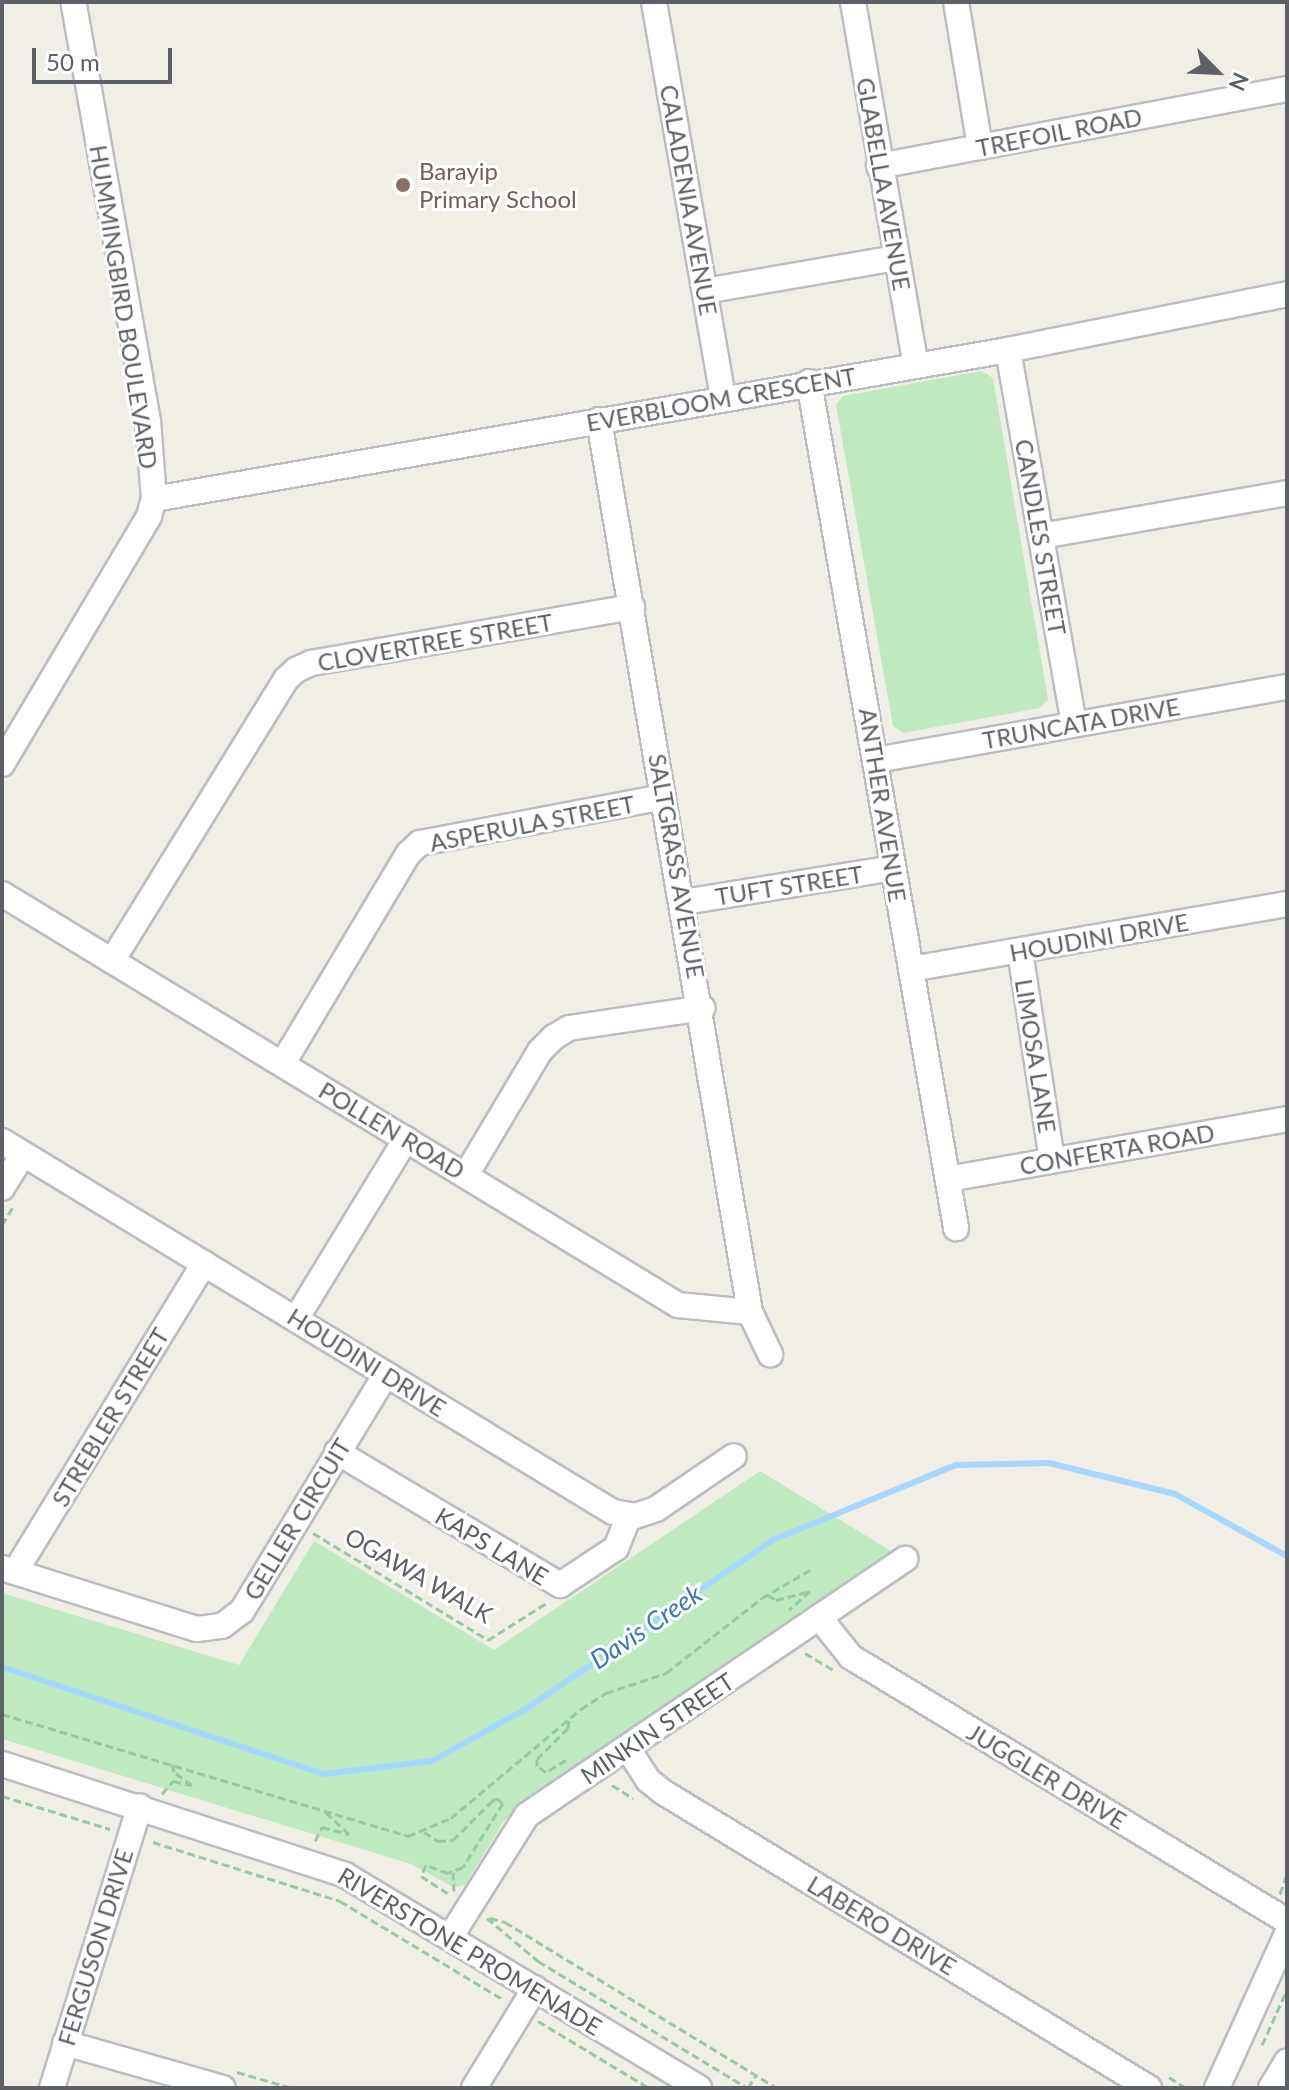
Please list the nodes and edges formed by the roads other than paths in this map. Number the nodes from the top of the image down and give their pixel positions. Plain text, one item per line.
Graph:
1 (73, 2) edge
2 (654, 2) edge
3 (853, 2) edge
4 (956, 2) edge
5 (1287, 89) edge
6 (980, 147) junction
7 (879, 166) junction
8 (896, 258) junction
9 (705, 291) junction
10 (1287, 294) edge
11 (1008, 350) junction
12 (916, 365) junction
13 (809, 382) junction
14 (723, 397) junction
15 (599, 420) junction
16 (1287, 493) edge
17 (154, 499) junction
18 (1041, 536) junction
19 (632, 607) junction
20 (1287, 687) edge
21 (1074, 724) junction
22 (876, 760) junction
23 (2, 764) edge
24 (663, 797) junction
25 (893, 868) junction
26 (2, 894) edge
27 (684, 902) junction
28 (1287, 904) edge
29 (1020, 951) junction
30 (112, 961) junction
31 (911, 969) junction
32 (703, 1008) junction
33 (283, 1063) junction
34 (1287, 1119) edge
35 (406, 1139) junction
36 (12, 1148) edge
37 (1052, 1161) junction
38 (466, 1175) junction
39 (948, 1179) junction
40 (9, 1196) edge
41 (956, 1228) dead end
42 (204, 1263) junction
43 (750, 1312) junction
44 (296, 1319) junction
45 (770, 1354) dead end
46 (386, 1374) junction
47 (337, 1452) junction
48 (734, 1456) dead end
49 (629, 1516) junction
50 (905, 1559) dead end
51 (9, 1570) edge
52 (819, 1617) junction
53 (628, 1749) junction
54 (2, 1764) edge
55 (148, 1809) junction
56 (1287, 1921) edge
57 (1287, 1934) edge
58 (451, 1936) junction
59 (535, 1988) junction
60 (65, 2043) junction
61 (1287, 2061) edge
62 (52, 2088) edge
63 (223, 2088) edge
64 (474, 2088) edge
65 (699, 2088) edge
66 (1149, 2088) edge
67 (1217, 2088) edge
68 (1271, 2088) edge

1 - 17 street, HUMMINGBIRD BOULEVARD
2 - 9 street, CALADENIA AVENUE
3 - 7 street, GLABELLA AVENUE
4 - 6 street
5 - 6 street, TREFOIL ROAD
6 - 7 street, TREFOIL ROAD
7 - 8 street, GLABELLA AVENUE
8 - 9 street
8 - 12 street, GLABELLA AVENUE
9 - 14 street, CALADENIA AVENUE
10 - 11 street, EVERBLOOM CRESCENT
11 - 12 street, EVERBLOOM CRESCENT
11 - 18 street, CANDLES STREET
12 - 13 street, EVERBLOOM CRESCENT
13 - 14 street, EVERBLOOM CRESCENT
13 - 22 street, ANTHER AVENUE
14 - 15 street, EVERBLOOM CRESCENT
15 - 17 street, EVERBLOOM CRESCENT
15 - 19 street, SALTGRASS AVENUE
16 - 18 street
17 - 23 street, HUMMINGBIRD BOULEVARD
18 - 21 street, CANDLES STREET
19 - 24 street, SALTGRASS AVENUE
19 - 30 street, CLOVERTREE STREET
20 - 21 street, TRUNCATA DRIVE
21 - 22 street, TRUNCATA DRIVE
22 - 25 street, ANTHER AVENUE
24 - 27 street, SALTGRASS AVENUE
24 - 33 street, ASPERULA STREET
25 - 27 street, TUFT STREET
25 - 31 street, ANTHER AVENUE
26 - 30 street, POLLEN ROAD
27 - 32 street, SALTGRASS AVENUE
28 - 29 street, HOUDINI DRIVE
29 - 31 street, HOUDINI DRIVE
29 - 37 street, LIMOSA LANE
30 - 33 street, POLLEN ROAD
31 - 39 street, ANTHER AVENUE
32 - 38 street
32 - 43 street, SALTGRASS AVENUE
33 - 35 street, POLLEN ROAD
34 - 37 street, CONFERTA ROAD
35 - 38 street, POLLEN ROAD
35 - 44 street
36 - 40 street
36 - 42 street, HOUDINI DRIVE
37 - 39 street, CONFERTA ROAD
38 - 43 street, POLLEN ROAD
39 - 41 street, ANTHER AVENUE
42 - 44 street, HOUDINI DRIVE
42 - 51 street, STREBLER STREET
43 - 45 street
44 - 46 street, HOUDINI DRIVE
46 - 47 street, GELLER CIRCUIT
46 - 49 street, HOUDINI DRIVE
47 - 49 street, KAPS LANE
47 - 51 street, GELLER CIRCUIT
48 - 49 street
50 - 52 street, MINKIN STREET
52 - 53 street, MINKIN STREET
52 - 56 street, JUGGLER DRIVE
53 - 58 street, MINKIN STREET
53 - 66 street, LABERO DRIVE
54 - 55 street, RIVERSTONE PROMENADE
55 - 58 street, RIVERSTONE PROMENADE
55 - 60 street, FERGUSON DRIVE
57 - 67 street
58 - 59 street, RIVERSTONE PROMENADE
59 - 64 street
59 - 65 street, RIVERSTONE PROMENADE
60 - 62 street, FERGUSON DRIVE
60 - 63 street
61 - 68 street

